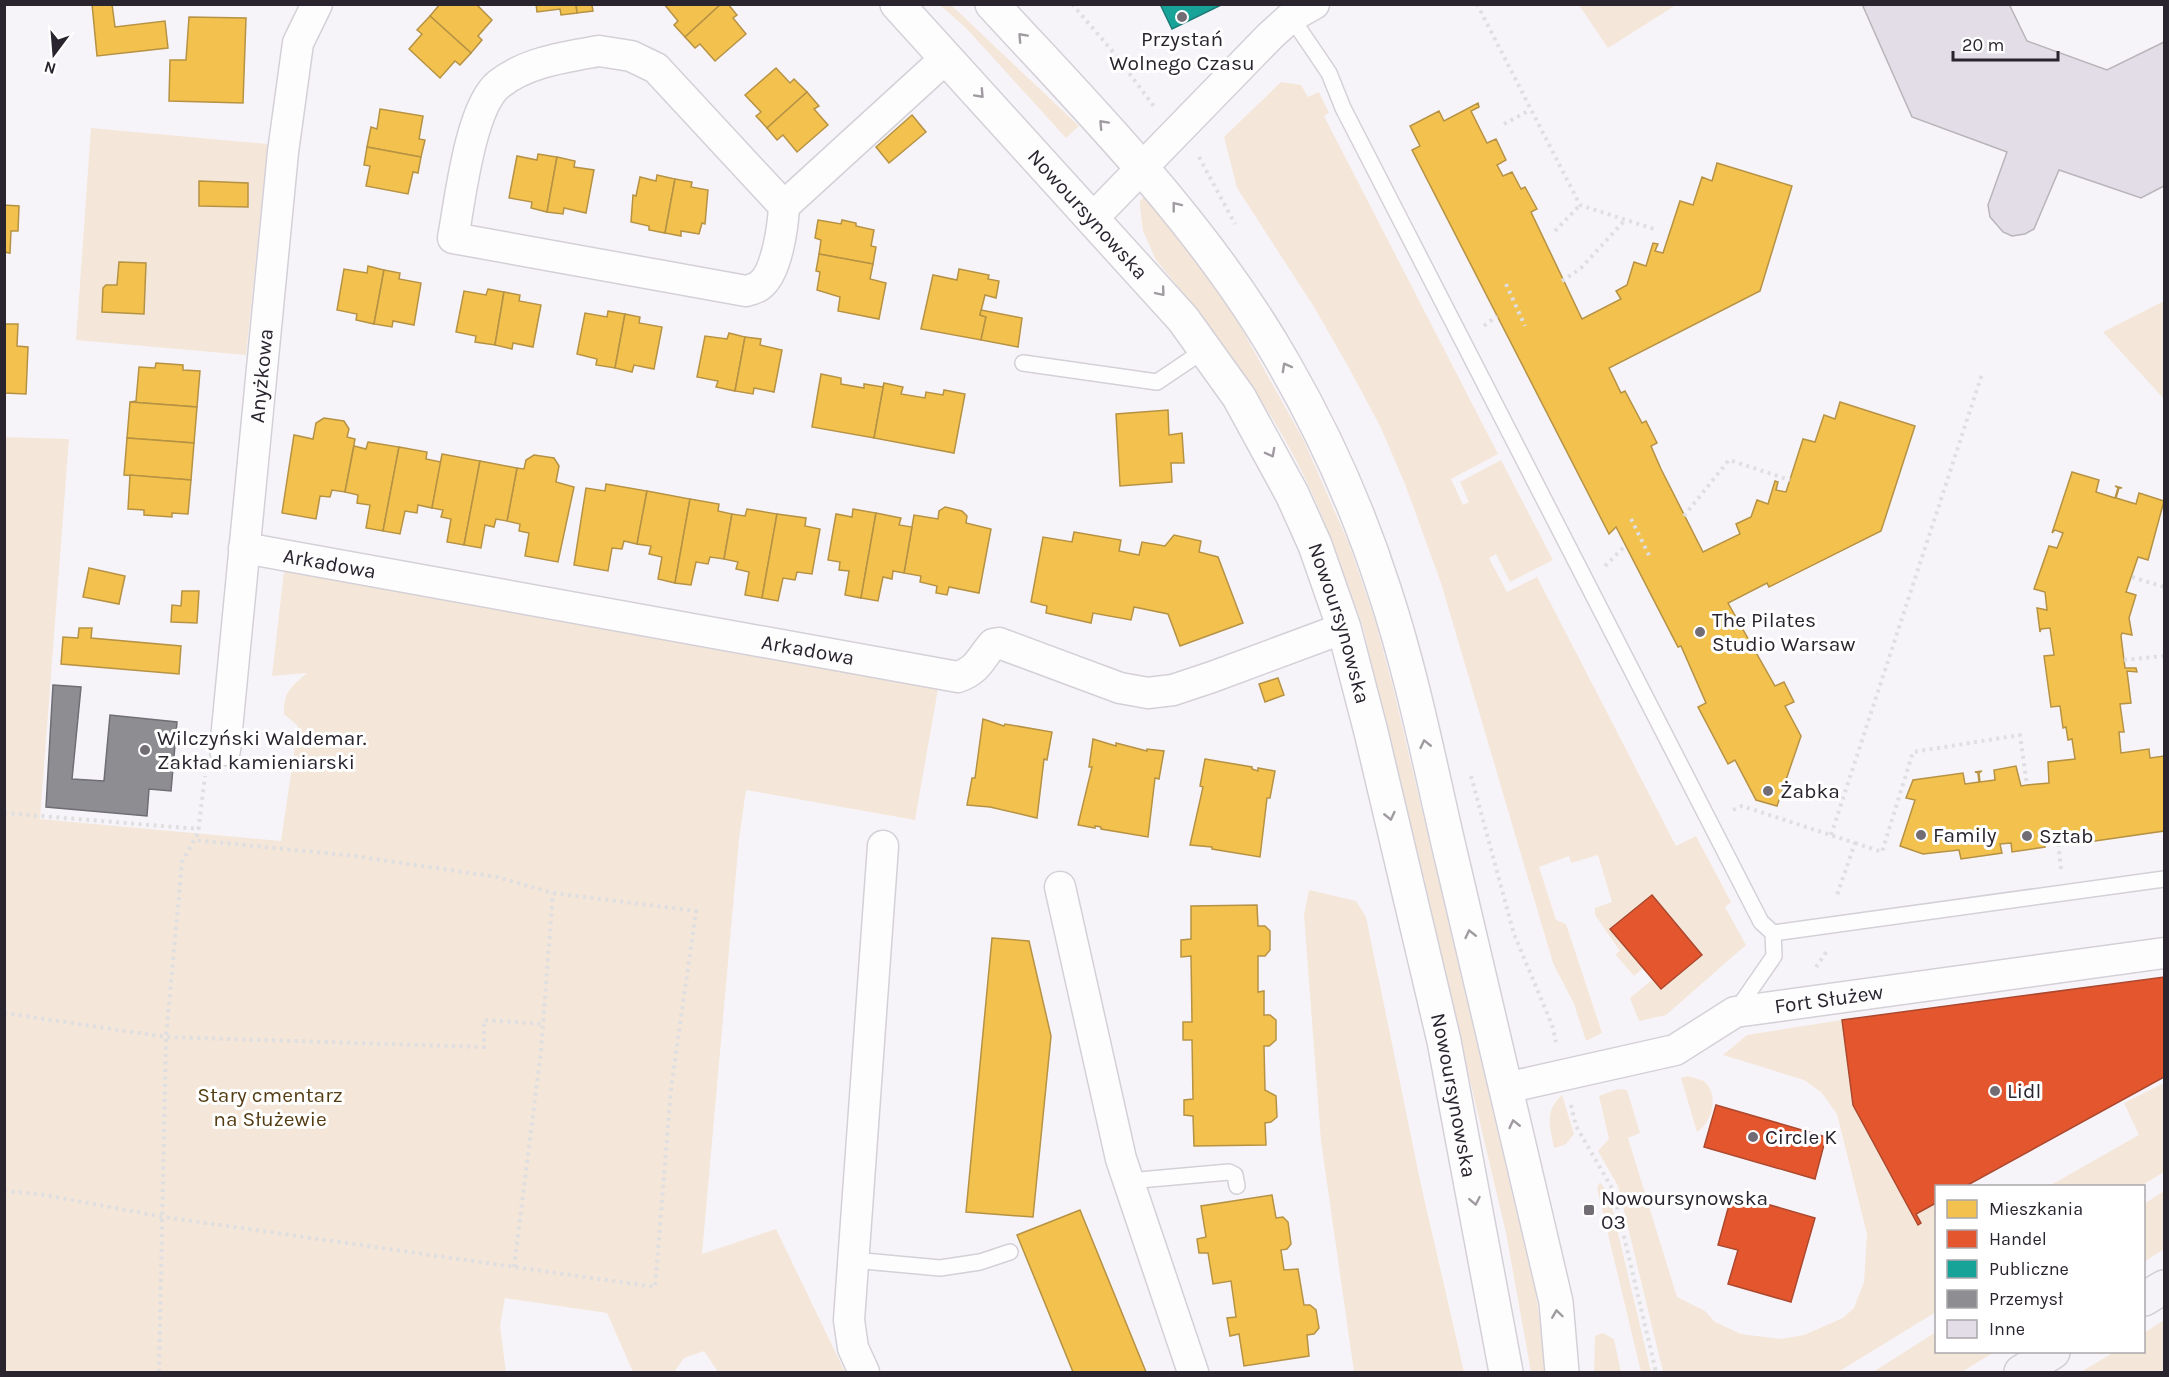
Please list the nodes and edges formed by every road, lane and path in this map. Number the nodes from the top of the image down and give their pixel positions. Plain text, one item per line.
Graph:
1 (317, 4) edge
2 (897, 4) edge
3 (992, 4) edge
4 (1072, 4) edge
5 (1477, 4) edge
6 (1302, 11) edge
7 (946, 58) junction
8 (1530, 110) junction
9 (1160, 112) dead end
10 (1504, 124) dead end
11 (1143, 166) junction
12 (1580, 205) junction
13 (784, 206) junction
14 (1093, 218) junction
15 (1625, 220) junction
16 (1657, 230) dead end
17 (1555, 231) dead end
18 (1562, 281) dead end
19 (1506, 284) dead end
20 (1497, 316) dead end
21 (1525, 326) dead end
22 (1479, 330) dead end
23 (1206, 349) junction
24 (1023, 363) dead end
25 (1982, 374) dead end
26 (1790, 480) dead end
27 (1684, 516) dead end
28 (1631, 519) dead end
29 (1626, 545) dead end
30 (244, 548) junction
31 (1651, 559) dead end
32 (1601, 569) dead end
33 (2132, 577) dead end
34 (2164, 587) edge
35 (1344, 628) junction
36 (2164, 656) edge
37 (2124, 660) dead end
38 (225, 750) joint
39 (2027, 785) dead end
40 (4, 813) edge
41 (1726, 813) dead end
42 (199, 829) junction
43 (1831, 835) junction
44 (2080, 837) dead end
45 (194, 840) junction
46 (1855, 843) junction
47 (883, 846) dead end
48 (2061, 873) dead end
49 (2164, 879) edge
50 (1060, 887) dead end
51 (553, 893) junction
52 (1835, 902) dead end
53 (1773, 933) junction
54 (2164, 953) edge
55 (1735, 1012) junction
56 (4, 1013) edge
57 (543, 1024) junction
58 (166, 1037) junction
59 (1506, 1088) junction
60 (1571, 1104) dead end
61 (1128, 1181) junction
62 (1238, 1186) dead end
63 (4, 1191) edge
64 (164, 1216) junction
65 (1011, 1252) dead end
66 (853, 1260) junction
67 (514, 1267) junction
68 (2164, 1287) edge
69 (2145, 1298) edge
70 (2051, 1353) edge
71 (159, 1372) edge
72 (864, 1372) edge
73 (1192, 1372) edge
74 (1506, 1372) edge
75 (1562, 1372) edge
76 (1656, 1372) edge
77 (2021, 1372) edge

1 - 30 street, Anyżkowa
2 - 7 street, Nowoursynowska
11 -> 3 street
4 - 9 path
5 - 8 path
6 - 11 street
6 - 53 lane
7 - 13 street
7 -> 14 street, Nowoursynowska
8 - 10 path
8 - 12 path
11 - 14 street
59 -> 11 street
12 - 15 path
12 - 17 path
13 - 13 street
14 -> 23 street, Nowoursynowska
15 - 16 path
15 - 18 path
19 - 21 path
20 - 22 path
23 - 24 lane
23 -> 35 street, Nowoursynowska
25 - 43 path
26 - 27 path
28 - 31 path
29 - 32 path
30 - 35 street, Arkadowa
30 - 38 street, Anyżkowa
33 - 34 path
35 -> 74 street, Nowoursynowska
36 - 37 path
38 - 42 path
39 - 46 path
40 - 42 path
41 - 43 path
42 - 45 path
43 - 46 path
44 - 48 path
45 - 51 path
45 - 58 path
46 - 52 path
47 - 66 street
49 - 53 lane
50 - 61 street
51 - 57 path
51 - 67 path
53 - 55 lane
54 - 55 street, Fort Służew
55 - 59 street, Fort Służew
56 - 58 path
57 - 58 path
57 - 67 path
58 - 64 path
75 -> 59 street
60 - 76 path
61 - 62 lane
61 - 73 street
63 - 64 path
64 - 67 path
64 - 71 path
65 - 66 lane
66 - 72 street
68 - 69 main road
70 - 77 main road

